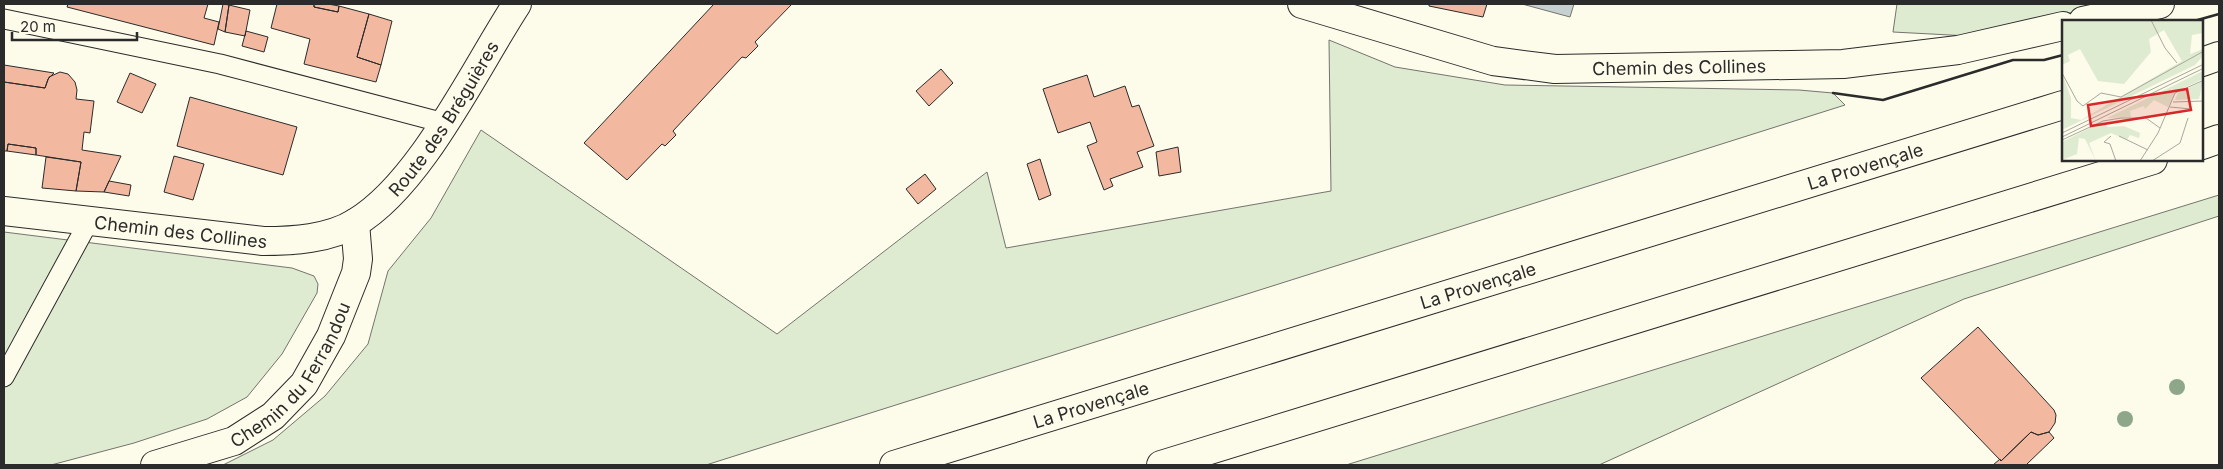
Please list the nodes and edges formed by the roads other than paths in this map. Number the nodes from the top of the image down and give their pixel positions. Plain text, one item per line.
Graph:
1 (517, 4) edge
2 (1302, 4) edge
3 (2160, 4) edge
4 (4, 20) edge
5 (2088, 20) edge
6 (2062, 26) edge
7 (2219, 56) edge
8 (2203, 62) edge
9 (2062, 105) edge
10 (444, 123) junction
11 (2219, 140) edge
12 (2203, 145) edge
13 (2149, 161) edge
14 (4, 211) edge
15 (89, 221) junction
16 (355, 223) junction
17 (4, 377) edge
18 (155, 465) edge
19 (894, 465) edge
20 (1161, 465) edge

1 - 10 main road, Route des Bréguières
2 - 6 main road, Chemin des Collines
3 - 5 main road
4 - 10 lane
7 - 8 main road
9 - 19 main road, La Provençale
10 - 16 main road, Route des Bréguières
11 - 12 main road
13 - 20 main road
14 - 15 main road, Chemin des Collines
15 - 16 main road, Chemin des Collines
15 - 17 lane
16 - 18 main road, Chemin du Ferrandou

